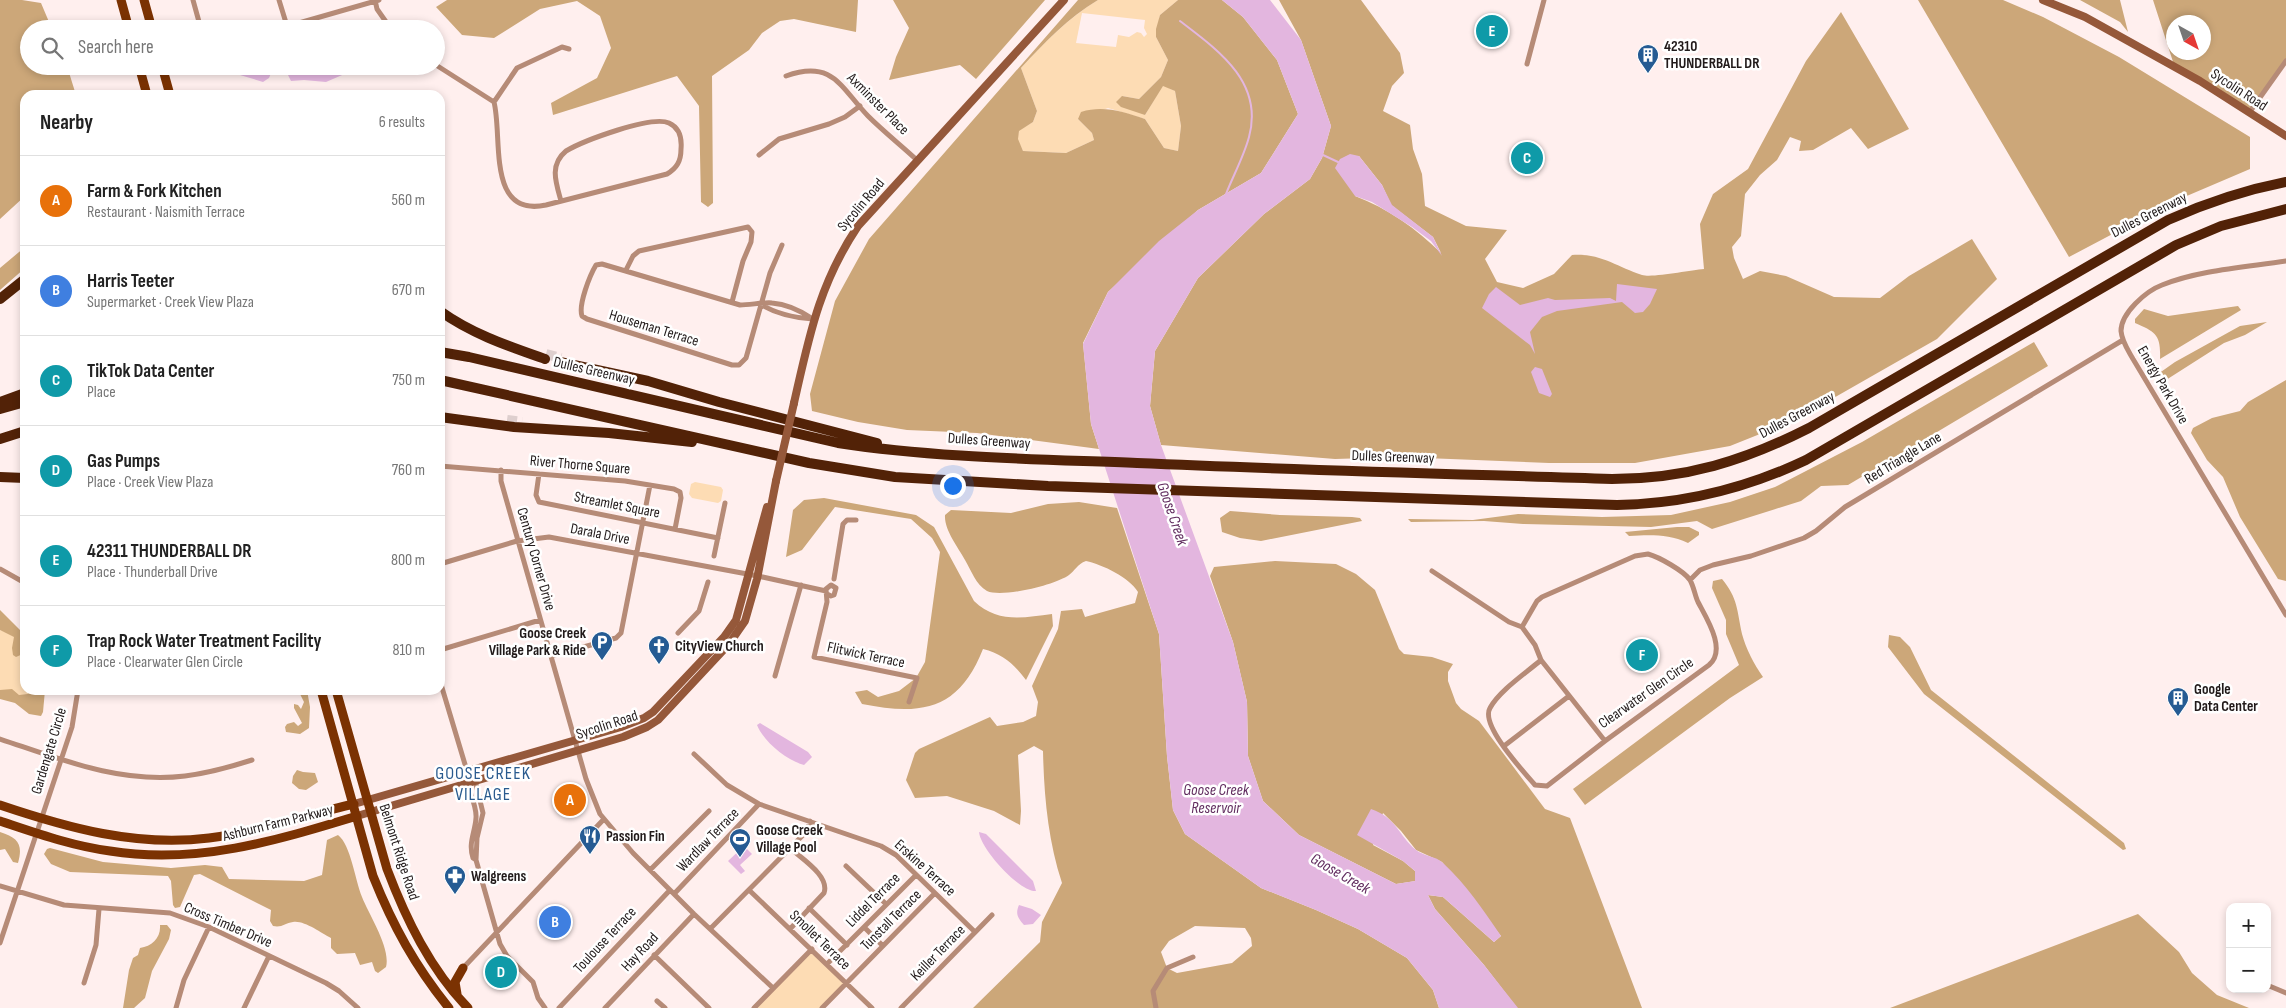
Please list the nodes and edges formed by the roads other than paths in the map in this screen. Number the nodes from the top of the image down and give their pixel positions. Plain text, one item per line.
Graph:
1 (121, 0) edge
2 (144, 0) edge
3 (193, 0) edge
4 (279, 0) edge
5 (376, 0) edge
6 (1064, 0) edge
7 (1544, 0) edge
8 (2044, 0) edge
9 (127, 20) edge
10 (150, 20) edge
11 (199, 20) edge
12 (285, 20) edge
13 (308, 20) edge
14 (385, 20) edge
15 (569, 49) dead end
16 (2286, 61) edge
17 (1527, 64) dead end
18 (445, 71) edge
19 (141, 75) edge
20 (164, 75) edge
21 (786, 76) dead end
22 (146, 90) edge
23 (169, 90) edge
24 (494, 102) junction
25 (860, 106) junction
26 (2249, 113) junction
27 (2286, 136) edge
28 (758, 155) dead end
29 (918, 160) junction
30 (2286, 182) edge
31 (561, 201) junction
32 (2286, 209) edge
33 (782, 245) dead end
34 (2286, 261) edge
35 (626, 270) junction
36 (20, 282) edge
37 (0, 299) edge
38 (732, 302) junction
39 (760, 304) junction
40 (445, 314) edge
41 (813, 319) junction
42 (2123, 340) junction
43 (445, 353) edge
44 (545, 357) tunnel mouth
45 (560, 360) tunnel mouth
46 (445, 381) edge
47 (20, 395) edge
48 (0, 402) edge
49 (20, 404) edge
50 (0, 410) edge
51 (445, 418) edge
52 (507, 420) tunnel mouth
53 (482, 422) junction
54 (522, 422) tunnel mouth
55 (533, 428) junction
56 (20, 432) edge
57 (0, 438) edge
58 (733, 445) junction
59 (925, 452) junction
60 (445, 466) edge
61 (502, 470) junction
62 (539, 474) junction
63 (0, 477) edge
64 (20, 478) edge
65 (776, 481) junction
66 (650, 485) junction
67 (725, 503) dead end
68 (856, 520) dead end
69 (644, 523) junction
70 (675, 529) junction
71 (718, 538) junction
72 (518, 541) junction
73 (638, 554) junction
74 (714, 556) dead end
75 (445, 563) edge
76 (0, 569) edge
77 (1432, 571) dead end
78 (748, 574) junction
79 (758, 576) junction
80 (20, 580) edge
81 (1690, 580) junction
82 (708, 582) dead end
83 (800, 585) junction
84 (828, 590) junction
85 (2286, 615) edge
86 (540, 620) junction
87 (1522, 627) junction
88 (678, 633) dead end
89 (445, 648) edge
90 (551, 656) junction
91 (1541, 660) junction
92 (776, 676) dead end
93 (77, 695) edge
94 (322, 695) edge
95 (337, 695) edge
96 (444, 695) edge
97 (1569, 696) junction
98 (909, 702) dead end
99 (0, 739) edge
100 (575, 740) junction
101 (1605, 741) junction
102 (1504, 746) junction
103 (578, 749) junction
104 (694, 754) dead end
105 (61, 759) junction
106 (252, 760) dead end
107 (467, 771) junction
108 (471, 782) junction
109 (367, 800) junction
110 (354, 804) junction
111 (760, 804) junction
112 (0, 805) edge
113 (371, 811) junction
114 (709, 811) dead end
115 (356, 816) junction
116 (41, 819) junction
117 (604, 819) junction
118 (0, 821) edge
119 (810, 821) junction
120 (36, 833) junction
121 (790, 848) junction
122 (846, 866) dead end
123 (650, 870) junction
124 (916, 875) junction
125 (0, 886) edge
126 (749, 890) junction
127 (17, 892) junction
128 (672, 892) junction
129 (935, 894) junction
130 (886, 904) junction
131 (809, 908) junction
132 (99, 909) junction
133 (694, 914) junction
134 (992, 915) dead end
135 (209, 927) junction
136 (864, 927) junction
137 (790, 928) junction
138 (710, 929) junction
139 (975, 932) junction
140 (497, 934) junction
141 (0, 943) edge
142 (846, 945) junction
143 (883, 946) junction
144 (812, 949) junction
145 (269, 956) junction
146 (654, 956) junction
147 (1193, 957) dead end
148 (827, 964) junction
149 (463, 968) joint
150 (84, 983) dead end
151 (847, 983) junction
152 (2271, 987) edge
153 (773, 988) junction
154 (2286, 993) edge
155 (459, 999) junction
156 (657, 1001) dead end
157 (176, 1008) edge
158 (244, 1008) edge
159 (358, 1008) edge
160 (449, 1008) edge
161 (468, 1008) edge
162 (545, 1008) edge
163 (558, 1008) edge
164 (605, 1008) edge
165 (665, 1008) edge
166 (709, 1008) edge
167 (754, 1008) edge
168 (822, 1008) edge
169 (872, 1008) edge
170 (901, 1008) edge
171 (1156, 1008) edge

1 - 9 main road
2 - 10 main road
3 - 11 street
4 - 12 street
5 - 13 street
5 - 14 street
6 - 29 main road, Sycolin Road
7 - 17 street
8 - 26 main road, Sycolin Road
15 - 24 street
16 - 26 street
18 - 24 street
19 - 22 main road
20 - 23 main road
21 - 25 street, Axminster Place
24 - 31 street
25 - 28 street
25 - 29 street, Axminster Place
26 - 27 main road, Sycolin Road
29 - 41 main road, Sycolin Road
30 - 59 highway, Dulles Greenway
31 - 31 street
32 - 58 highway
33 - 39 street
34 - 42 street, Energy Park Drive
35 - 38 street, Houseman Terrace
35 - 38 street
35 - 39 street, Houseman Terrace
36 - 37 highway
38 - 39 street, Houseman Terrace
39 - 41 street, Houseman Terrace
40 - 44 highway
41 - 65 main road, Sycolin Road, bridge
42 - 81 street, Red Triangle Lane
42 - 85 street, Energy Park Drive
43 - 59 highway, Dulles Greenway
45 - 59 highway
46 - 58 highway
47 - 48 highway
49 - 50 highway
51 - 53 highway
52 - 53 highway
53 - 55 highway
54 - 55 highway
55 - 58 highway
56 - 57 highway
60 - 61 street, River Thorne Square
61 - 62 street, River Thorne Square
61 - 72 street, Century Corner Drive
62 - 66 street, River Thorne Square
62 - 69 street, Streamlet Square
63 - 64 highway
65 - 78 main road, Sycolin Road
65 - 79 main road, Sycolin Road
66 - 69 street
66 - 70 street, River Thorne Square
67 - 71 street
68 - 84 street
69 - 70 street, Streamlet Square
69 - 73 street
70 - 71 street, Streamlet Square
71 - 74 street
72 - 73 street, Darala Drive
72 - 75 street, Darala Drive
72 - 86 street, Century Corner Drive
73 - 78 street, Darala Drive
73 - 90 street
76 - 80 street
77 - 87 street
78 - 79 street, Darala Drive
78 - 100 main road, Sycolin Road
79 - 83 street, Darala Drive
79 - 103 main road, Sycolin Road
81 - 87 street
81 - 101 street, Clearwater Glen Circle
82 - 88 street
83 - 84 street, Darala Drive
83 - 92 street
84 - 98 street, Flitwick Terrace
86 - 89 street
86 - 90 street, Century Corner Drive
87 - 91 street, Clearwater Glen Circle
90 - 100 street, Century Corner Drive
91 - 97 street, Clearwater Glen Circle
91 - 102 street
93 - 105 street, Gardengate Circle
94 - 110 main road, Belmont Ridge Road
95 - 109 main road, Belmont Ridge Road
96 - 107 street
97 - 101 street, Clearwater Glen Circle
97 - 102 street
99 - 105 street
100 - 103 street, Century Corner Drive
100 - 107 main road, Sycolin Road
101 - 102 street
103 - 108 main road, Sycolin Road
103 - 117 street, Century Corner Drive
104 - 111 street, Erskine Terrace
105 - 106 street
105 - 116 street, Gardengate Circle
107 - 109 main road, Sycolin Road
108 - 113 main road, Sycolin Road
108 - 140 street
109 - 110 main road, Sycolin Road
109 - 113 main road, Belmont Ridge Road
110 - 115 main road, Belmont Ridge Road
110 - 116 main road, Ashburn Farm Parkway
111 - 119 street, Erskine Terrace
111 - 128 street, Wardlaw Terrace
112 - 116 main road, Ashburn Farm Parkway
113 - 115 main road, Sycolin Road
113 - 155 main road, Belmont Ridge Road
114 - 123 street
115 - 120 main road, Ashburn Farm Parkway
115 - 160 main road, Belmont Ridge Road
116 - 120 street, Gardengate Circle
117 - 123 street, Century Corner Drive
117 - 140 street
118 - 120 main road, Ashburn Farm Parkway
119 - 121 street
119 - 124 street, Erskine Terrace
120 - 127 street, Gardengate Circle
121 - 126 street
121 - 131 street
122 - 130 street
123 - 128 street, Century Corner Drive
124 - 129 street, Erskine Terrace
124 - 130 street, Liddel Terrace
125 - 127 street, Cross Timber Drive
126 - 137 street, Smollet Terrace
126 - 138 street
127 - 132 street, Cross Timber Drive
127 - 141 street, Gardengate Circle
128 - 133 street, Century Corner Drive
128 - 163 street, Toulouse Terrace
129 - 139 street, Erskine Terrace
129 - 143 street, Tunstall Terrace
130 - 136 street, Liddel Terrace
131 - 137 street
131 - 142 street
132 - 135 street, Cross Timber Drive
132 - 150 street
133 - 138 street, Century Corner Drive
133 - 146 street, Hay Road
134 - 139 street, Keiller Terrace
135 - 145 street, Cross Timber Drive
135 - 157 street
136 - 142 street, Liddel Terrace
136 - 143 street
137 - 144 street, Smollet Terrace
138 - 153 street, Century Corner Drive
139 - 170 street, Keiller Terrace
140 - 149 street
140 - 162 street
142 - 148 street, Liddel Terrace
143 - 151 street, Tunstall Terrace
144 - 148 street, Smollet Terrace
144 - 153 street
145 - 158 street
145 - 159 street, Cross Timber Drive
146 - 164 street, Hay Road
146 - 166 street
147 - 171 street
148 - 151 street, Smollet Terrace
149 - 155 main road
151 - 168 street, Tunstall Terrace
151 - 169 street, Smollet Terrace
152 - 154 street
153 - 167 street
155 - 161 main road, Belmont Ridge Road
156 - 165 street

